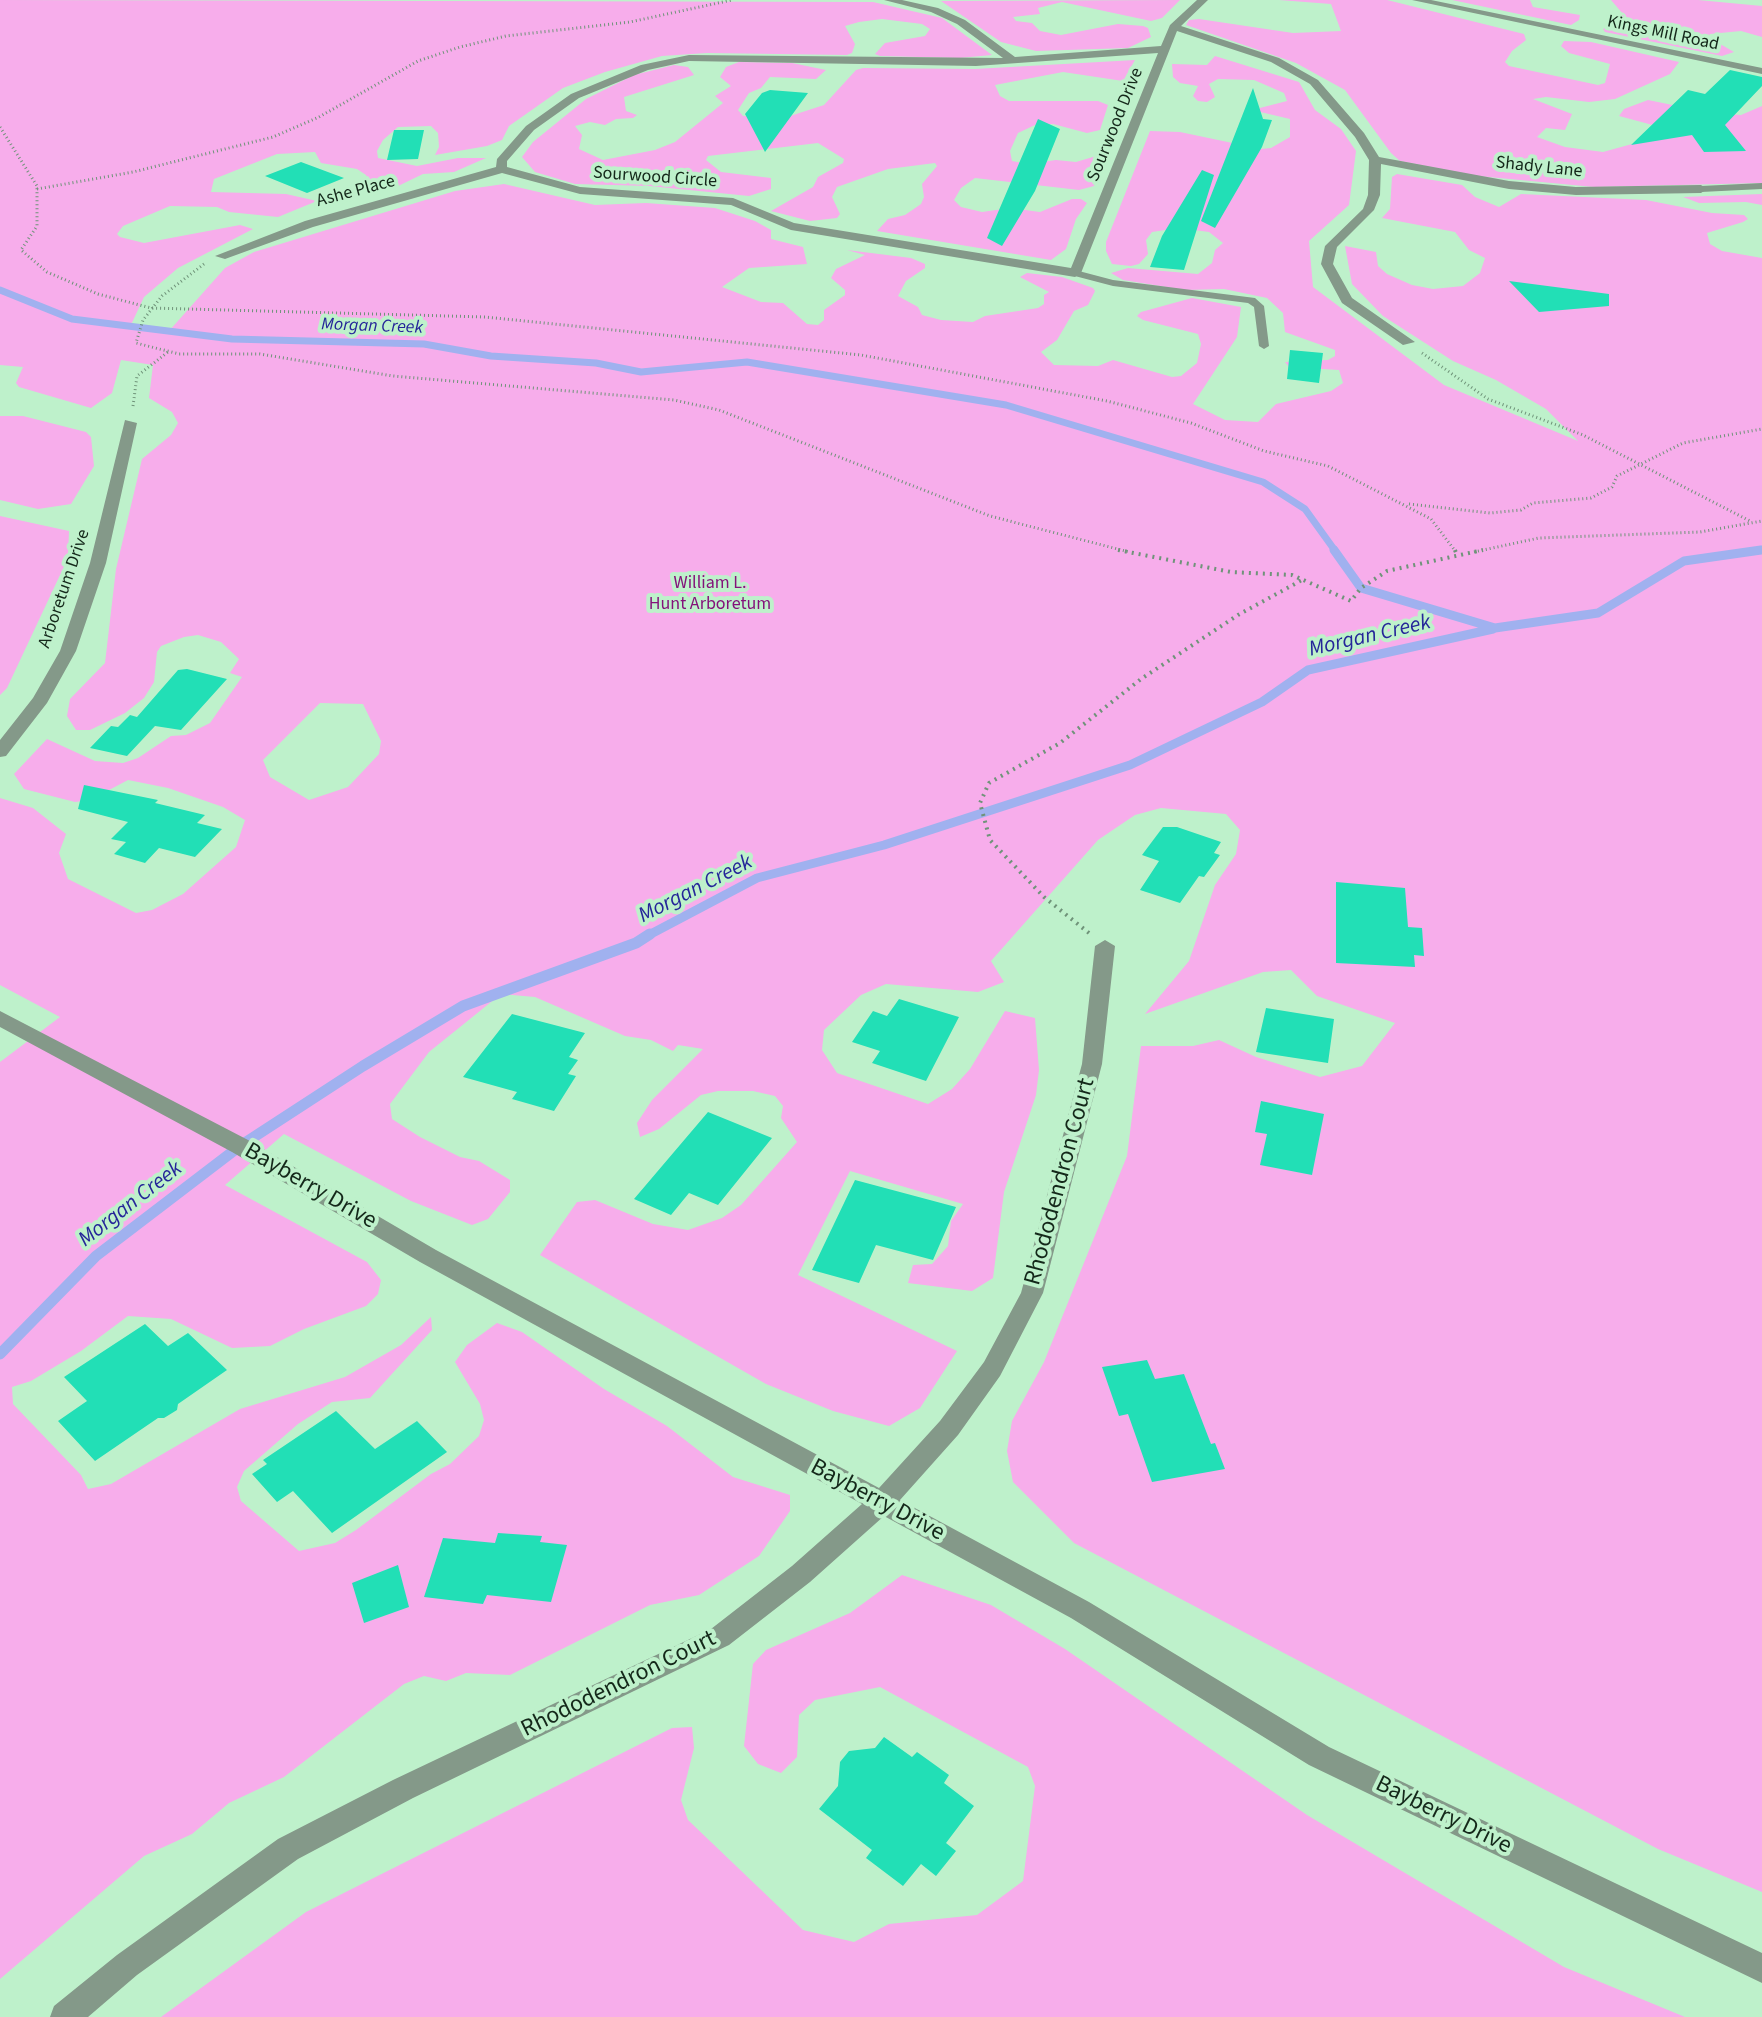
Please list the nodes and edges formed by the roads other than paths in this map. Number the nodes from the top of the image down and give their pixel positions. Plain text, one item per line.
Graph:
1 (889, 0) edge
2 (1203, 0) edge
3 (1417, 0) edge
4 (1174, 27) junction
5 (1167, 49) junction
6 (1012, 60) junction
7 (1762, 71) edge
8 (1375, 160) junction
9 (502, 169) junction
10 (1762, 186) edge
11 (1701, 189) joint
12 (221, 256) road end
13 (1075, 273) junction
14 (1408, 342) road end
15 (1264, 346) dead end
16 (130, 423) road end
17 (0, 752) edge
18 (1105, 946) road end
19 (0, 1018) edge
20 (881, 1503) junction
21 (1762, 1968) edge
22 (65, 2017) edge

1 - 6 street
2 - 4 street, Sourwood Drive
3 - 7 street, Kings Mill Road
4 - 5 street, Sourwood Drive
4 - 8 street
5 - 6 street
5 - 13 street, Sourwood Drive
6 - 9 street
8 - 11 street, Shady Lane
8 - 14 street
9 - 12 street, Ashe Place
9 - 13 street, Sourwood Circle
10 - 11 lane
13 - 15 lane
16 - 17 street, Arboretum Drive
18 - 20 street, Rhododendron Court
19 - 20 street, Bayberry Drive
20 - 21 street, Bayberry Drive
20 - 22 street, Rhododendron Court

